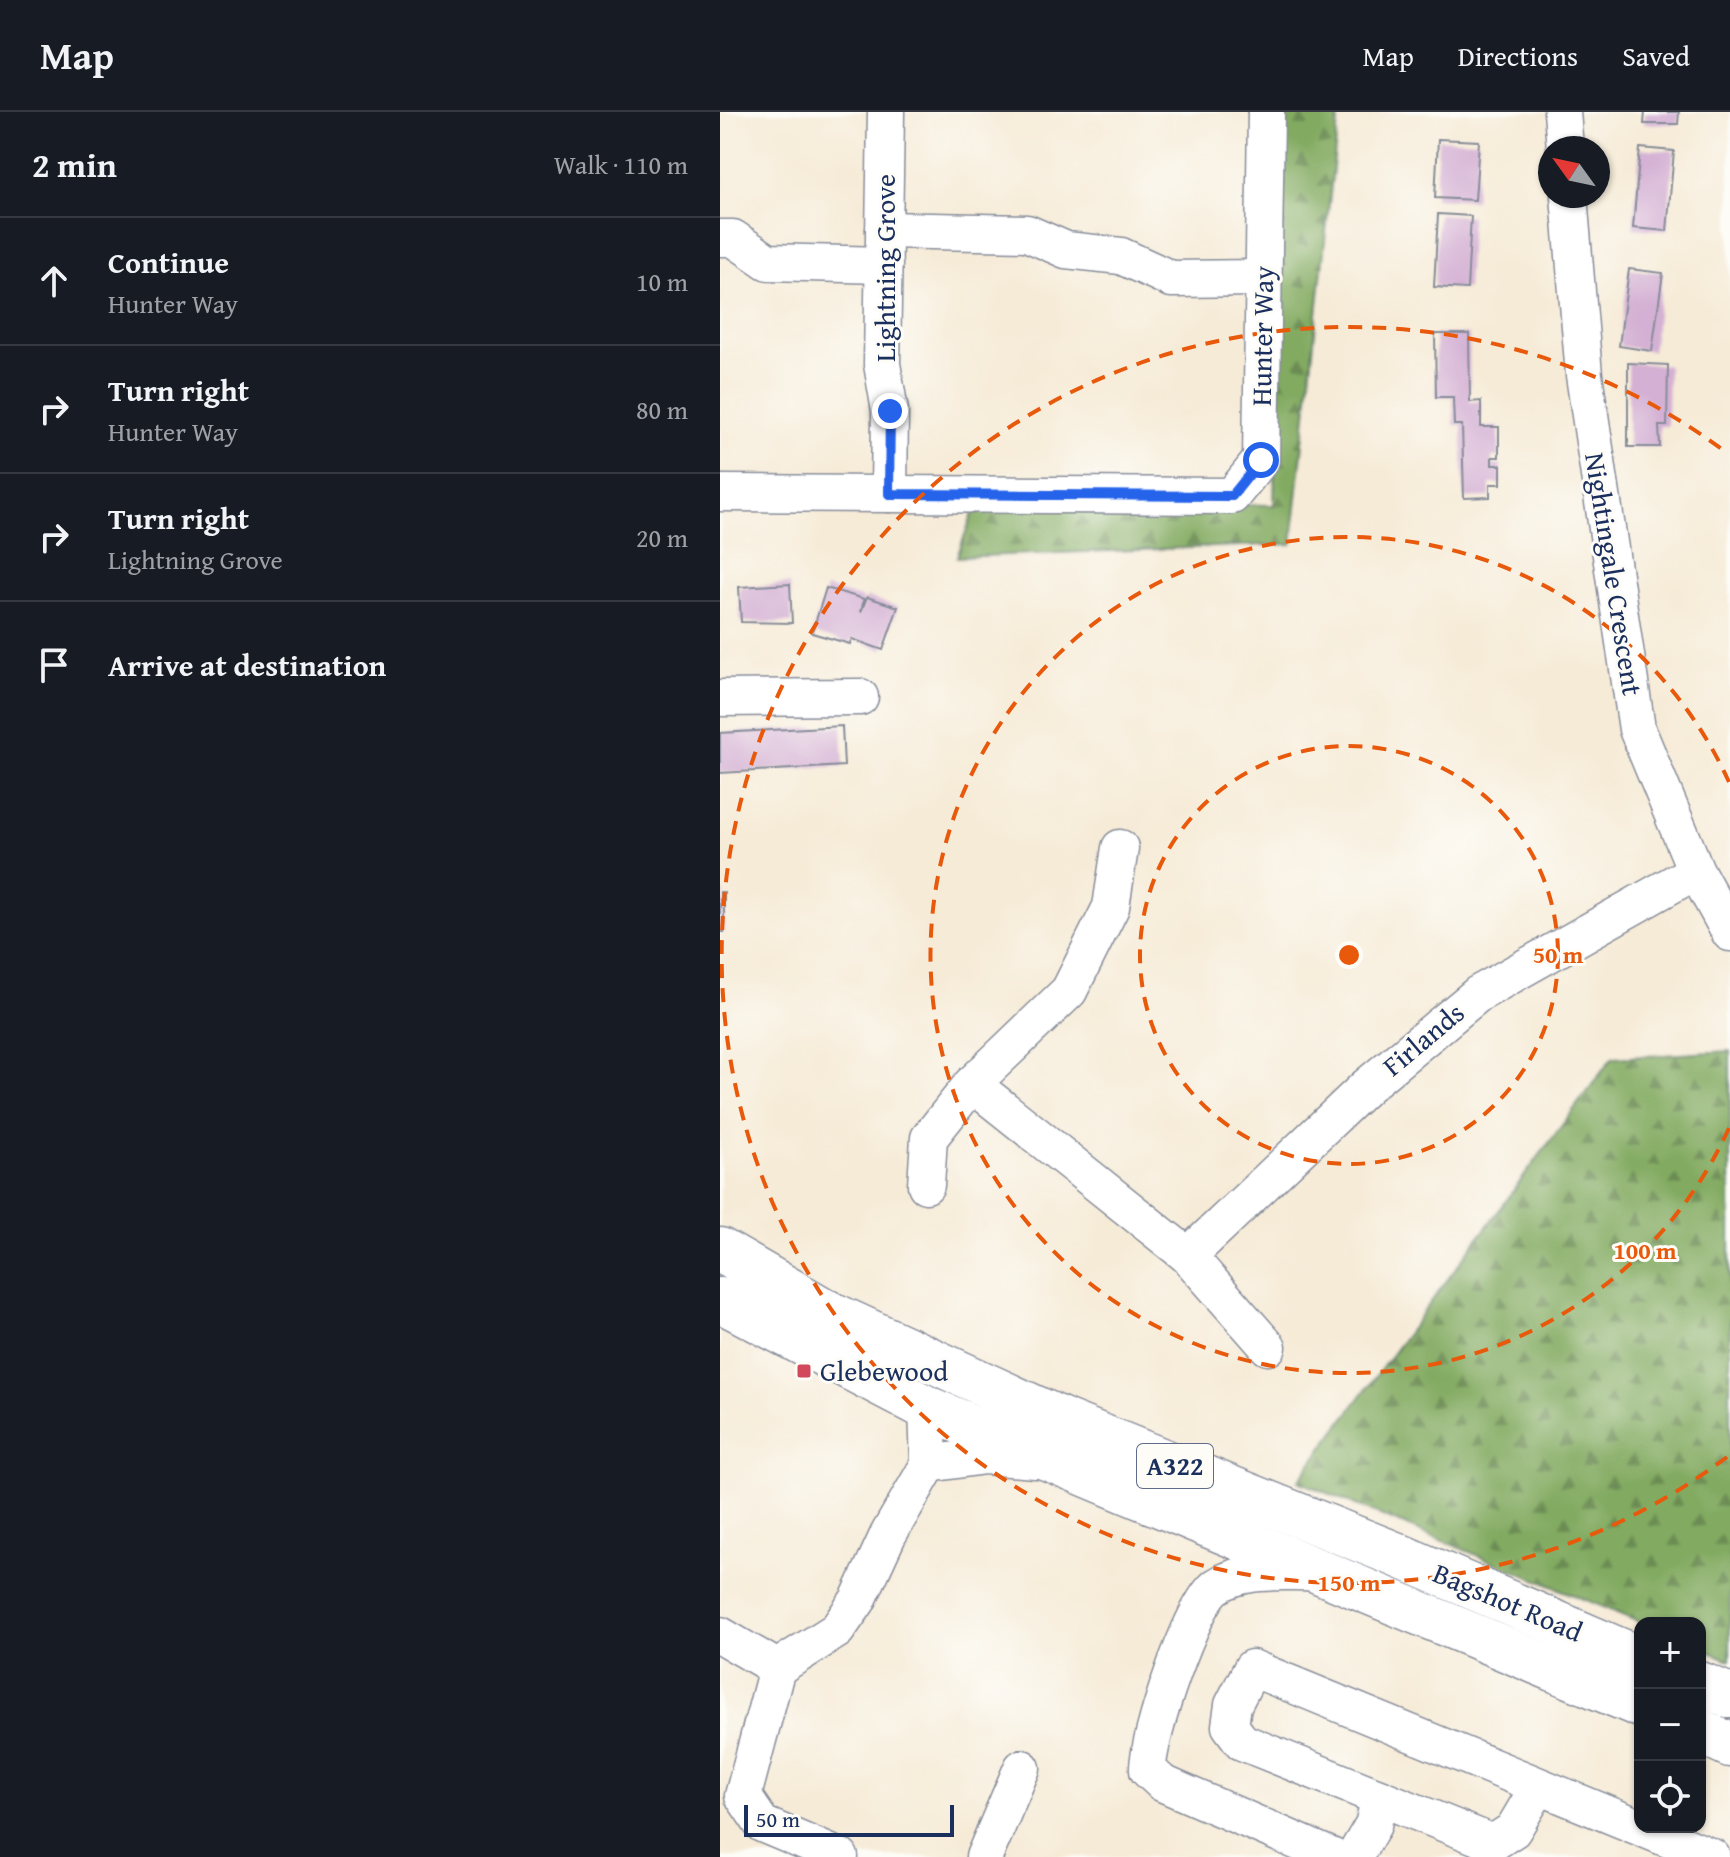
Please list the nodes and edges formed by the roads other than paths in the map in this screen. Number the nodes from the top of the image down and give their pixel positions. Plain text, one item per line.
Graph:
1 (886, 112) edge
2 (1266, 112) edge
3 (1562, 112) edge
4 (1564, 136) edge
5 (1570, 208) edge
6 (720, 238) edge
7 (884, 248) junction
8 (1262, 278) junction
9 (720, 493) edge
10 (889, 494) junction
11 (860, 697) dead end
12 (720, 698) edge
13 (1120, 848) dead end
14 (1696, 871) junction
15 (1730, 933) edge
16 (972, 1084) junction
17 (926, 1185) dead end
18 (720, 1250) edge
19 (1188, 1256) junction
20 (720, 1300) edge
21 (1268, 1347) dead end
22 (927, 1408) junction
23 (1053, 1462) junction
24 (929, 1464) junction
25 (1315, 1572) junction
26 (720, 1635) edge
27 (1634, 1656) edge
28 (777, 1668) junction
29 (1706, 1686) edge
30 (1730, 1696) edge
31 (1634, 1703) edge
32 (1706, 1734) edge
33 (1730, 1745) edge
34 (1022, 1768) dead end
35 (1538, 1788) junction
36 (1380, 1797) junction
37 (732, 1799) edge
38 (840, 1857) edge
39 (984, 1857) edge
40 (1333, 1857) edge
41 (1354, 1857) edge
42 (1712, 1857) edge

1 - 7 street, Lightning Grove
2 - 8 street, Hunter Way
3 - 4 street
5 - 14 street, Nightingale Crescent
6 - 7 street
7 - 8 street
7 - 10 street, Lightning Grove
8 - 10 street, Hunter Way
9 - 10 street
11 - 12 street
13 - 16 street
14 - 15 street, Nightingale Crescent
14 - 19 street, Firlands
16 - 17 street
16 - 19 street
18 - 27 highway, Bagshot Road / A322
19 - 21 street
20 - 22 highway, Bagshot Road / A322
22 - 23 highway, Bagshot Road / A322
22 - 24 street
23 - 24 street
23 - 25 highway, Bagshot Road / A322
24 - 28 street
25 - 31 highway, Bagshot Road / A322
25 - 40 street
26 - 28 street
28 - 37 street
29 - 30 highway
32 - 33 highway
34 - 39 street
35 - 36 street
35 - 36 street
35 - 42 street
36 - 41 street
37 - 38 street

